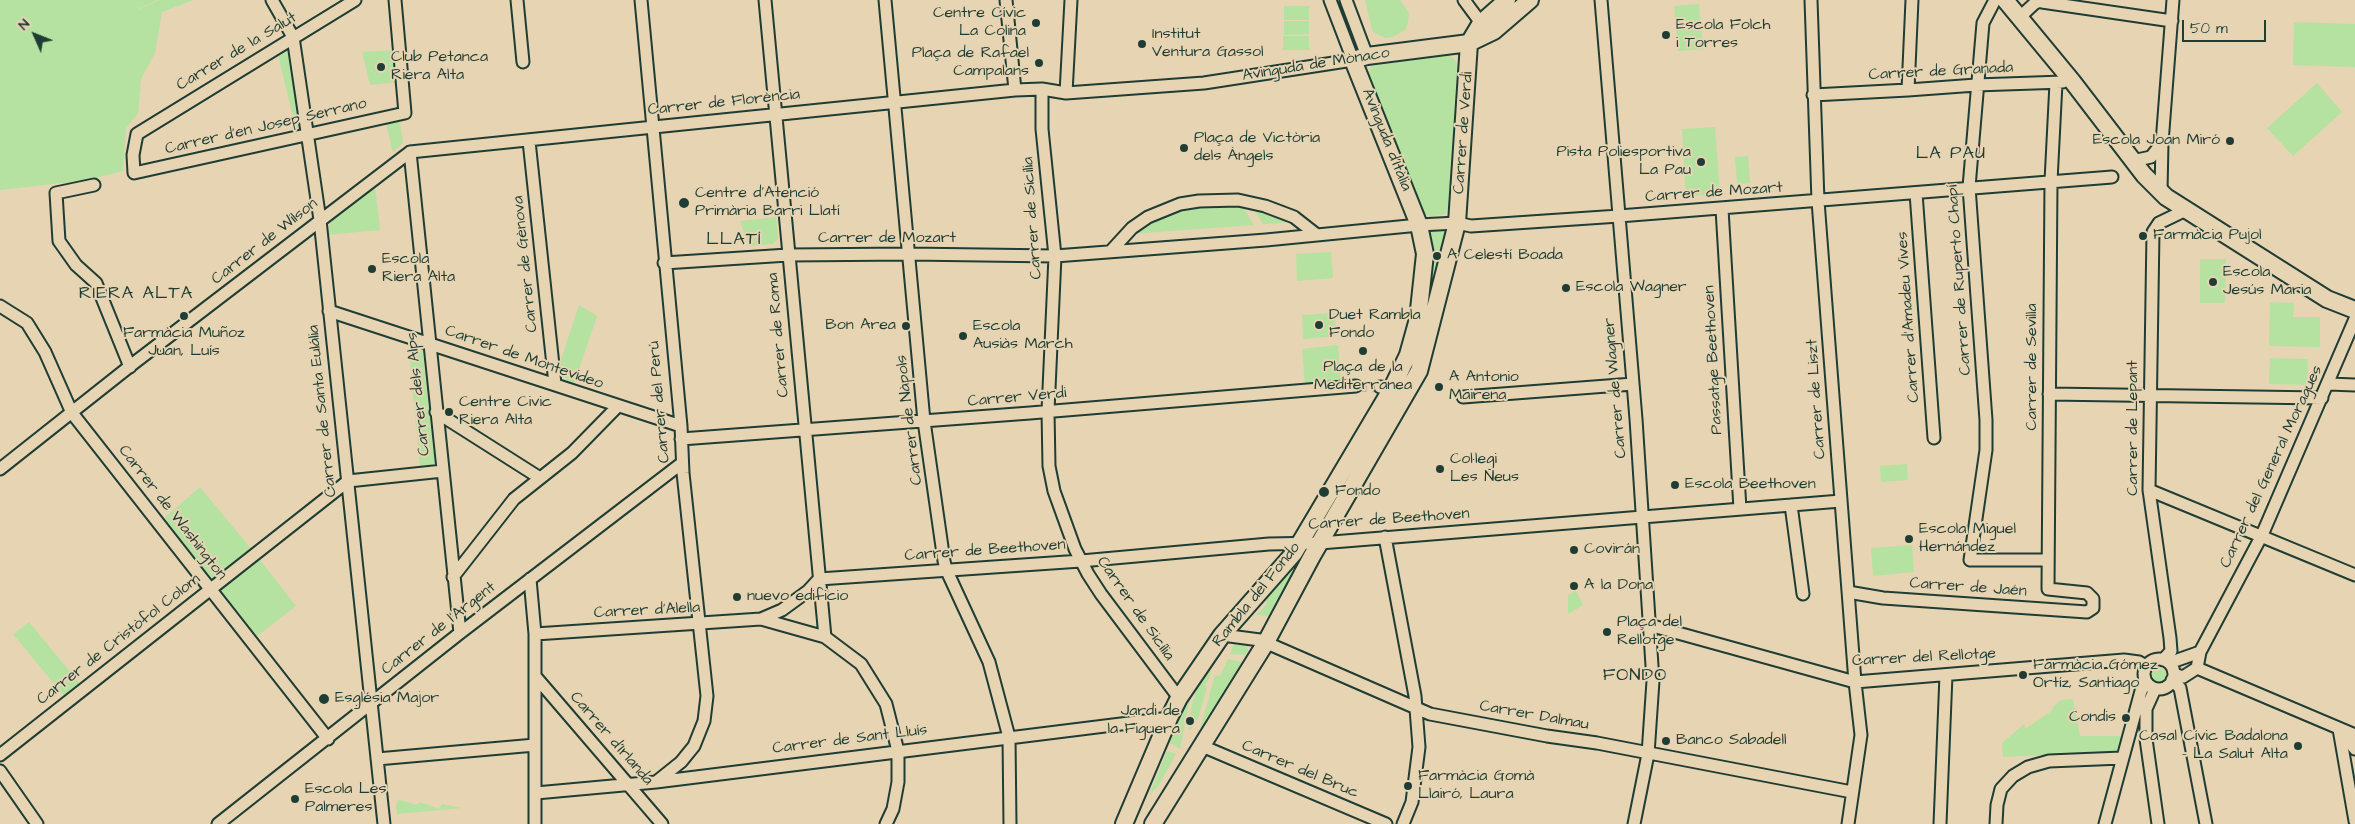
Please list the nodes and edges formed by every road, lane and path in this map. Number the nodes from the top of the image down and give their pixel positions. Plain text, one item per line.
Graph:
1 (272, 0) edge
2 (355, 0) edge
3 (396, 0) edge
4 (517, 0) edge
5 (641, 0) edge
6 (765, 0) edge
7 (886, 0) edge
8 (1006, 0) edge
9 (1071, 0) edge
10 (1330, 0) edge
11 (1346, 0) edge
12 (1464, 0) edge
13 (1519, 0) edge
14 (1530, 0) edge
15 (1601, 0) edge
16 (1811, 0) edge
17 (1912, 0) edge
18 (1995, 0) edge
19 (2005, 0) edge
20 (2173, 0) edge
21 (2042, 1) edge
22 (1509, 8) edge
23 (2021, 16) junction
24 (2172, 21) junction
25 (1481, 23) junction
26 (293, 37) junction
27 (1469, 43) junction
28 (1360, 58) junction
29 (523, 62) dead end
30 (2064, 82) junction
31 (1976, 85) junction
32 (1042, 89) junction
33 (1015, 90) junction
34 (1908, 90) junction
35 (1066, 93) junction
36 (1813, 95) junction
37 (895, 102) junction
38 (776, 114) junction
39 (653, 127) junction
40 (308, 134) junction
41 (529, 141) junction
42 (2162, 143) junction
43 (410, 152) junction
44 (2129, 155) junction
45 (134, 173) joint
46 (2112, 177) dead end
47 (2051, 181) junction
48 (94, 185) dead end
49 (1969, 187) junction
50 (2162, 192) junction
51 (1916, 193) junction
52 (1818, 201) junction
53 (1722, 209) junction
54 (2186, 210) junction
55 (1619, 216) junction
56 (320, 220) junction
57 (1457, 223) junction
58 (1419, 225) junction
59 (1318, 235) junction
60 (1110, 252) junction
61 (909, 254) junction
62 (788, 256) junction
63 (1055, 256) junction
64 (664, 263) junction
65 (0, 306) edge
66 (2355, 310) edge
67 (329, 311) junction
68 (2355, 319) edge
69 (430, 343) junction
70 (130, 367) junction
71 (555, 384) junction
72 (1633, 384) junction
73 (2329, 384) junction
74 (2355, 385) edge
75 (1356, 386) tunnel mouth
76 (1393, 389) junction
77 (2049, 394) junction
78 (1463, 396) dead end
79 (2149, 396) junction
80 (2322, 398) junction
81 (618, 406) junction
82 (1048, 411) junction
83 (436, 412) junction
84 (72, 413) junction
85 (924, 421) junction
86 (681, 426) junction
87 (804, 431) junction
88 (1934, 438) dead end
89 (681, 439) junction
90 (682, 463) junction
91 (0, 469) edge
92 (443, 471) junction
93 (540, 478) junction
94 (348, 481) junction
95 (2148, 490) junction
96 (1841, 501) junction
97 (1791, 505) junction
98 (1740, 508) junction
99 (1642, 518) junction
100 (2262, 535) junction
101 (1385, 537) junction
102 (1300, 543) junction
103 (1320, 543) junction
104 (2048, 560) junction
105 (1081, 561) junction
106 (946, 569) junction
107 (2355, 575) edge
108 (453, 577) junction
109 (530, 579) junction
110 (819, 579) junction
111 (211, 588) junction
112 (1848, 592) junction
113 (1803, 594) dead end
114 (2087, 612) joint
115 (761, 619) junction
116 (700, 625) junction
117 (1649, 625) junction
118 (460, 633) junction
119 (535, 634) junction
120 (1222, 634) junction
121 (825, 637) junction
122 (1265, 644) junction
123 (2200, 652) junction
124 (2146, 666) junction
125 (2197, 668) junction
126 (2170, 669) junction
127 (1946, 675) junction
128 (535, 676) junction
129 (1855, 682) junction
130 (2151, 686) junction
131 (1180, 698) junction
132 (371, 703) junction
133 (2138, 708) junction
134 (1417, 709) junction
135 (1169, 718) junction
136 (2338, 729) junction
137 (2355, 736) edge
138 (1009, 737) junction
139 (328, 739) junction
140 (2146, 739) junction
141 (535, 744) junction
142 (1202, 746) junction
143 (2355, 749) edge
144 (898, 751) junction
145 (1648, 754) junction
146 (0, 755) edge
147 (2122, 758) junction
148 (376, 759) junction
149 (0, 771) edge
150 (656, 782) junction
151 (629, 783) junction
152 (1852, 792) junction
153 (536, 793) junction
154 (2355, 821) edge
155 (37, 824) edge
156 (218, 824) edge
157 (384, 824) edge
158 (534, 824) edge
159 (662, 824) edge
160 (886, 824) edge
161 (1010, 824) edge
162 (1124, 824) edge
163 (1153, 824) edge
164 (1386, 824) edge
165 (1403, 824) edge
166 (1634, 824) edge
167 (1848, 824) edge
168 (1940, 824) edge
169 (1996, 824) edge
170 (2105, 824) edge
171 (2158, 824) edge
172 (2206, 824) edge

1 - 26 street, Carrer de Santa Eulália
2 - 26 street, Carrer de la Salut
3 - 40 street, Carrer d'en Josep Serrano
4 - 29 street
5 - 39 street, Carrer del Perú
6 - 38 street, Carrer de Roma
7 - 37 street, Carrer de Nàpols
8 - 33 street
9 - 35 street
10 - 28 street, Avinguda d'Itàlia
11 - 28 street, Avinguda d'Itàlia
12 - 25 street
13 - 22 street, Avinguda de Mònaco
14 - 22 street, Avinguda de Mònaco
15 - 55 street, Carrer de Wagner
16 - 36 street, Carrer de Liszt
17 - 34 street
18 - 31 street, Carrer de Ruperto Chapí
19 - 23 street
20 - 24 street
21 - 23 street
21 - 24 street
22 - 25 street, Avinguda de Mònaco
22 - 27 street, Avinguda de Mònaco
23 - 30 street
24 - 42 street
25 - 27 street, Avinguda de Mònaco
26 - 40 street, Carrer de Santa Eulália
26 - 45 street, Carrer de la Salut
27 - 28 street, Avinguda de Mònaco
27 - 57 street, Carrer de Verdi
28 - 35 street, Avinguda de Mònaco
28 - 58 street, Avinguda d'Itàlia
30 - 31 street, Carrer de Granada
30 - 44 street
30 - 47 street, Carrer de Sevilla
31 - 34 street, Carrer de Granada
31 - 49 street, Carrer de Ruperto Chapí
32 - 33 street, Carrer de Florència
32 - 35 street, Avinguda de Mònaco
32 - 63 street, Carrer de Sicília
33 - 37 street, Carrer de Florència
34 - 36 street, Carrer de Granada
36 - 52 street, Carrer de Liszt
37 - 38 street, Carrer de Florència
37 - 61 street, Carrer de Nàpols
38 - 39 street, Carrer de Florència
38 - 62 street, Carrer de Roma
39 - 41 street, Carrer de Florència
39 - 64 street, Carrer del Perú
40 - 45 street, Carrer d'en Josep Serrano
40 - 56 street, Carrer de Santa Eulália
41 - 43 street, Carrer de Florència
41 - 71 street, Carrer de Gènova
42 - 44 street
42 - 50 street
43 - 56 street, Carrer de Wilson
43 - 69 street, Carrer dels Alps
44 - 50 street
46 - 47 street, Carrer de Mozart
47 - 49 street, Carrer de Mozart
47 - 77 street, Carrer de Sevilla
48 - 70 street
49 - 51 street, Carrer de Mozart
49 - 104 street, Carrer de Ruperto Chapí
50 - 54 street
51 - 52 street, Carrer de Mozart
51 - 88 street, Carrer d'Amadeu Vives
52 - 53 street, Carrer de Mozart
52 - 96 street, Carrer de Liszt
53 - 55 street, Carrer de Mozart
53 - 98 street, Passatge Beethoven
54 - 66 street
54 - 79 street, Carrer de Lepant
55 - 57 street, Carrer de Mozart
55 - 72 street, Carrer de Wagner
56 - 67 street, Carrer de Santa Eulália
56 - 70 street, Carrer de Wilson
57 - 58 street, Carrer de Mozart
57 - 76 street, Rambla del Fondo
58 - 59 street, Carrer de Mozart
58 - 76 street, Rambla del Fondo
59 - 60 street, Carrer de Mozart
59 - 60 street
60 - 63 street, Carrer de Mozart
61 - 62 street, Carrer de Mozart
61 - 63 street, Carrer de Mozart
61 - 85 street, Carrer de Nàpols
62 - 64 street, Carrer de Mozart
62 - 87 street, Carrer de Roma
63 - 82 street, Carrer de Sicília
64 - 86 street, Carrer del Perú
65 - 84 street, Carrer de Washington
67 - 69 street, Carrer de Montevideo
67 - 94 street, Carrer de Santa Eulália
68 - 73 street, Carrer del General Moragues
69 - 71 street, Carrer de Montevideo
69 - 83 street, Carrer dels Alps
70 - 84 street, Carrer de Wilson
71 - 81 street, Carrer de Montevideo
72 - 78 street
72 - 99 street, Carrer de Wagner
73 - 74 street
73 - 80 street, Carrer del General Moragues
75 - 82 street, Carrer Verdi
76 - 102 street, Rambla del Fondo
76 - 103 street, Rambla del Fondo
77 - 79 street
77 - 104 street, Carrer de Sevilla
79 - 80 street
79 - 95 street, Carrer de Lepant
80 - 100 street, Carrer del General Moragues
81 - 86 street, Carrer de Montevideo
81 - 93 street
82 - 85 street, Carrer Verdi
82 - 105 street, Carrer de Sicília
83 - 92 street, Carrer dels Alps
83 - 93 street
84 - 91 street, Carrer de Wilson
84 - 111 street, Carrer de Washington
85 - 87 street, Carrer Verdi
85 - 106 street, Carrer de Nàpols
86 - 89 street, Carrer del Perú
87 - 89 street, Carrer Verdi
87 - 110 street, Carrer de Roma
89 - 90 street, Carrer del Perú
90 - 109 street, Carrer de l'Argent
90 - 116 street, Carrer del Perú
92 - 94 street
92 - 108 street, Carrer dels Alps
93 - 108 street
94 - 111 street, Carrer de Cristòfol Colom
94 - 132 street, Carrer de Santa Eulália
95 - 100 street
95 - 126 street, Carrer de Lepant
96 - 97 street, Carrer de Beethoven
96 - 112 street, Carrer de Liszt
97 - 98 street, Carrer de Beethoven
97 - 113 street
98 - 99 street, Carrer de Beethoven
99 - 101 street, Carrer de Beethoven
99 - 117 street, Carrer de Wagner
100 - 107 street
100 - 123 street, Carrer del General Moragues
101 - 103 street, Carrer de Beethoven
101 - 134 street
102 - 103 street, Carrer de Beethoven
102 - 105 street, Carrer de Beethoven
102 - 120 street, Rambla del Fondo
103 - 122 street, Rambla del Fondo
104 - 114 street, Carrer de Sevilla
105 - 106 street, Carrer de Beethoven
105 - 131 street, Carrer de Sicília
106 - 110 street, Carrer de Beethoven
106 - 138 street, Carrer de Nàpols
108 - 118 street, Carrer dels Alps
109 - 118 street, Carrer de l'Argent
109 - 119 street
110 - 115 street, Carrer d'Alella
110 - 121 street, Carrer de Roma
111 - 139 street, Carrer de Washington
111 - 146 street, Carrer de Cristòfol Colom
112 - 114 street, Carrer de Jaén
112 - 129 street, Carrer de Liszt
115 - 116 street, Carrer d'Alella
115 - 121 street, Carrer d'Alella
116 - 119 street, Carrer d'Alella
116 - 150 street, Carrer del Perú
117 - 129 street, Carrer del Rellotge
117 - 145 street, Carrer de Wagner
118 - 132 street, Carrer de l'Argent
119 - 128 street
120 - 122 street, Carrer Dalmau
120 - 131 street, Rambla del Fondo
121 - 144 street, Carrer d'Alella
122 - 134 street, Carrer Dalmau
122 - 142 street, Rambla del Fondo
123 - 125 street, Carrer del General Moragues
123 - 126 street
124 - 126 street
124 - 127 street, Carrer del Rellotge
124 - 130 street
125 - 126 street
125 - 136 street
126 - 130 street
126 - 172 street
127 - 129 street, Carrer del Rellotge
127 - 168 street
128 - 141 street
128 - 151 street, Carrer d'Irlanda
129 - 152 street, Carrer de Liszt
130 - 133 street
130 - 140 street
131 - 135 street, Rambla del Fondo
132 - 139 street, Carrer de l'Argent
132 - 148 street, Carrer de Santa Eulália
133 - 140 street
133 - 147 street
134 - 145 street, Carrer Dalmau
134 - 165 street
135 - 138 street, Carrer de Sant Lluís
135 - 162 street, Rambla del Fondo
136 - 137 street
136 - 143 street
136 - 154 street
138 - 144 street, Carrer de Sant Lluís
138 - 161 street, Carrer de Nàpols
139 - 156 street, Carrer de l'Argent
140 - 171 street
141 - 148 street
141 - 153 street
142 - 163 street, Rambla del Fondo
142 - 164 street, Carrer del Bruc
144 - 150 street, Carrer de Sant Lluís
144 - 160 street, Carrer d'Alella
145 - 152 street, Carrer Dalmau
145 - 166 street, Carrer de Wagner
147 - 169 street
147 - 170 street
148 - 157 street, Carrer de Santa Eulália
149 - 155 street
150 - 151 street, Carrer de Sant Lluís
151 - 153 street, Carrer de Sant Lluís
151 - 159 street, Carrer d'Irlanda
152 - 167 street, Carrer de Liszt
153 - 158 street

